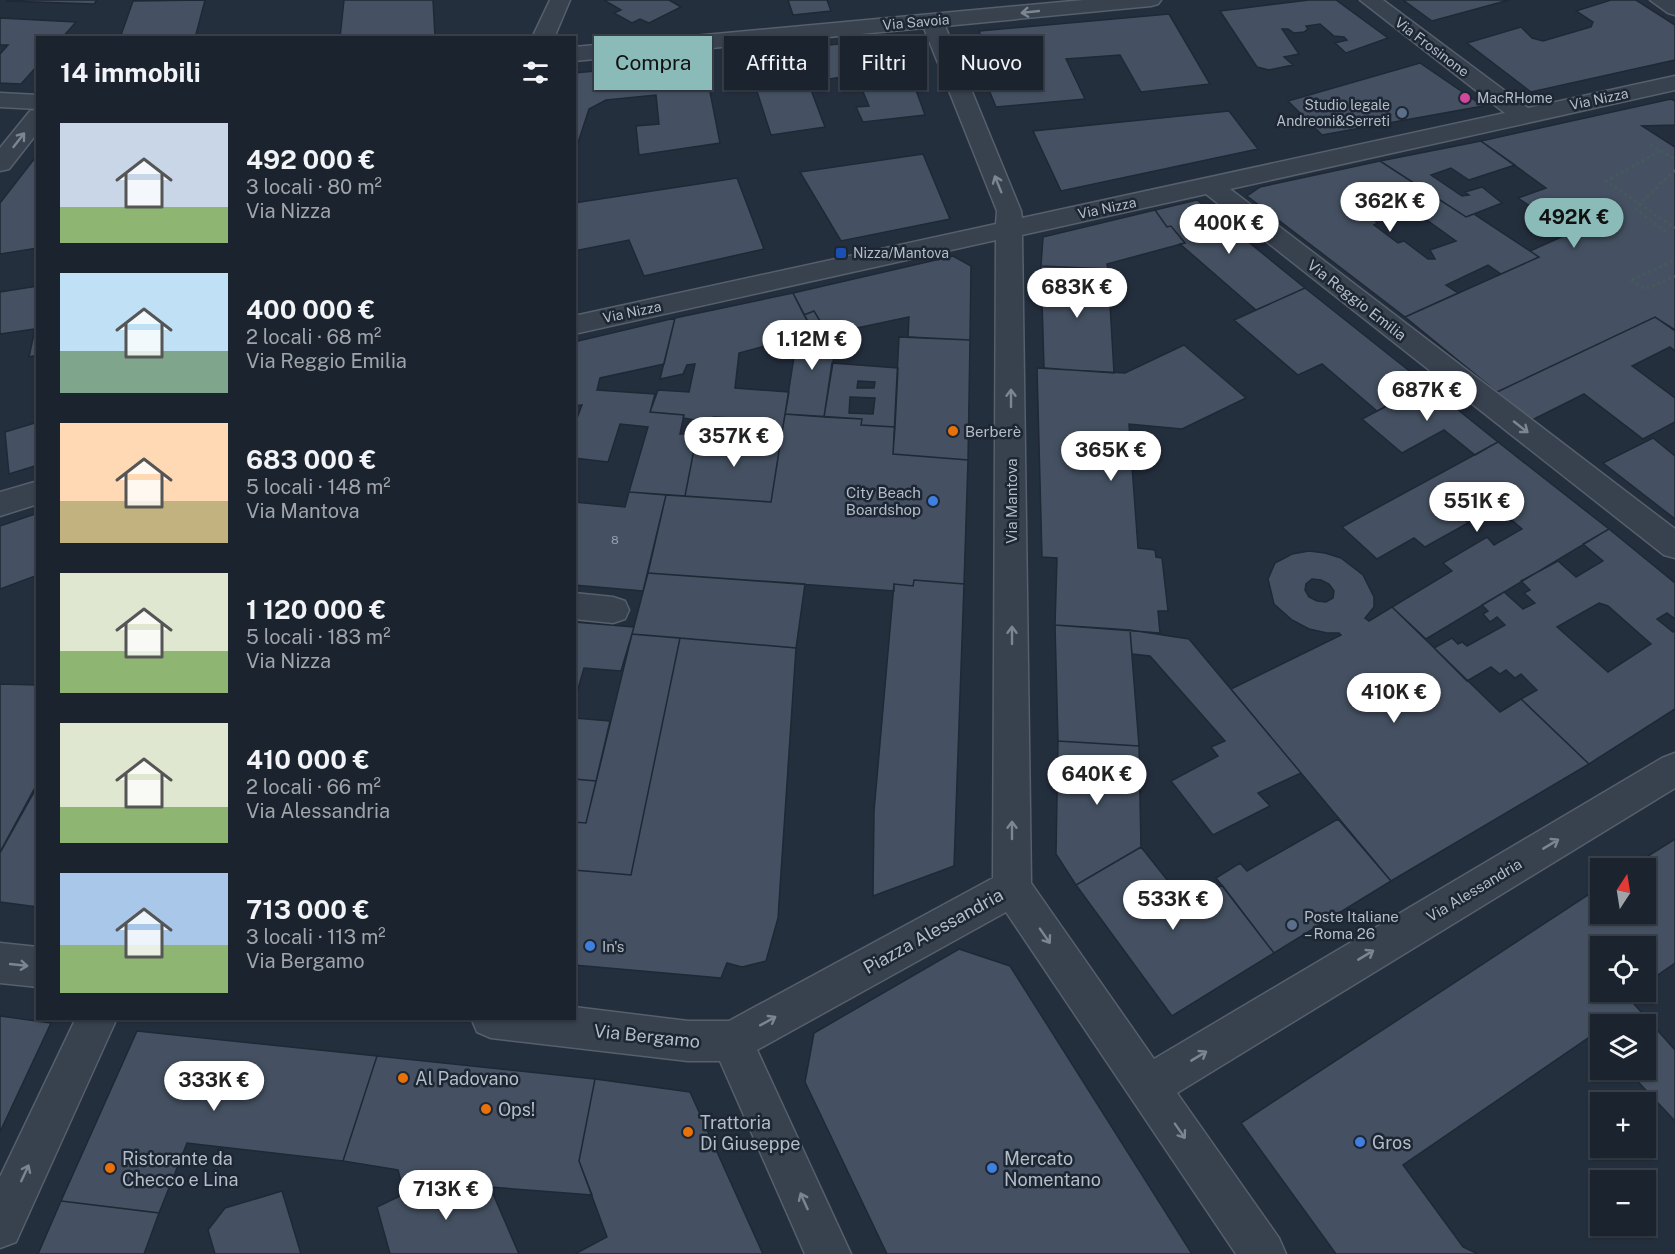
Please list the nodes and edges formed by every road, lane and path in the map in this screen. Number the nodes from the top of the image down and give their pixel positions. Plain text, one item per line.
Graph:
1 (560, 0) edge
2 (1151, 0) edge
3 (1370, 0) edge
4 (1660, 0) edge
5 (1675, 9) edge
6 (932, 21) junction
7 (544, 36) edge
8 (576, 54) edge
9 (1675, 83) edge
10 (0, 100) edge
11 (36, 102) edge
12 (1523, 116) junction
13 (36, 119) edge
14 (1650, 145) dead end
15 (1660, 151) junction
16 (1675, 159) edge
17 (0, 164) edge
18 (1675, 170) edge
19 (1210, 185) junction
20 (1640, 204) junction
21 (1010, 228) junction
22 (1675, 228) edge
23 (1667, 233) dead end
24 (1675, 260) edge
25 (1675, 276) edge
26 (576, 325) edge
27 (36, 493) edge
28 (0, 504) edge
29 (1675, 546) edge
30 (576, 606) edge
31 (612, 610) dead end
32 (1675, 769) edge
33 (1012, 888) junction
34 (0, 963) edge
35 (36, 967) edge
36 (96, 1020) edge
37 (508, 1020) edge
38 (732, 1041) junction
39 (1149, 1086) junction
40 (0, 1226) edge
41 (828, 1254) edge
42 (1263, 1254) edge

1 - 7 street
2 -> 6 street, Via Savoia
3 - 12 street, Via Frosinone
4 - 5 street
6 - 8 street, Via Savoia
21 -> 6 street, Via Mantova
9 - 12 street, Via Nizza
10 - 11 street
12 - 19 street, Via Nizza
17 -> 13 street
14 - 15 path
15 - 16 path
15 - 20 path
18 - 20 path
19 - 21 street, Via Nizza
19 -> 29 street, Via Reggio Emilia
20 - 22 path
20 - 23 path
21 - 26 street, Via Nizza
33 -> 21 street, Via Mantova
24 - 25 path
27 - 28 street
30 - 31 street
39 -> 32 street, Via Alessandria
38 -> 33 street, Piazza Alessandria
33 -> 39 street, Piazza Alessandria
34 -> 35 street
40 -> 36 street
37 - 38 street, Via Bergamo
41 -> 38 street
39 -> 42 street, Piazza Alessandria

